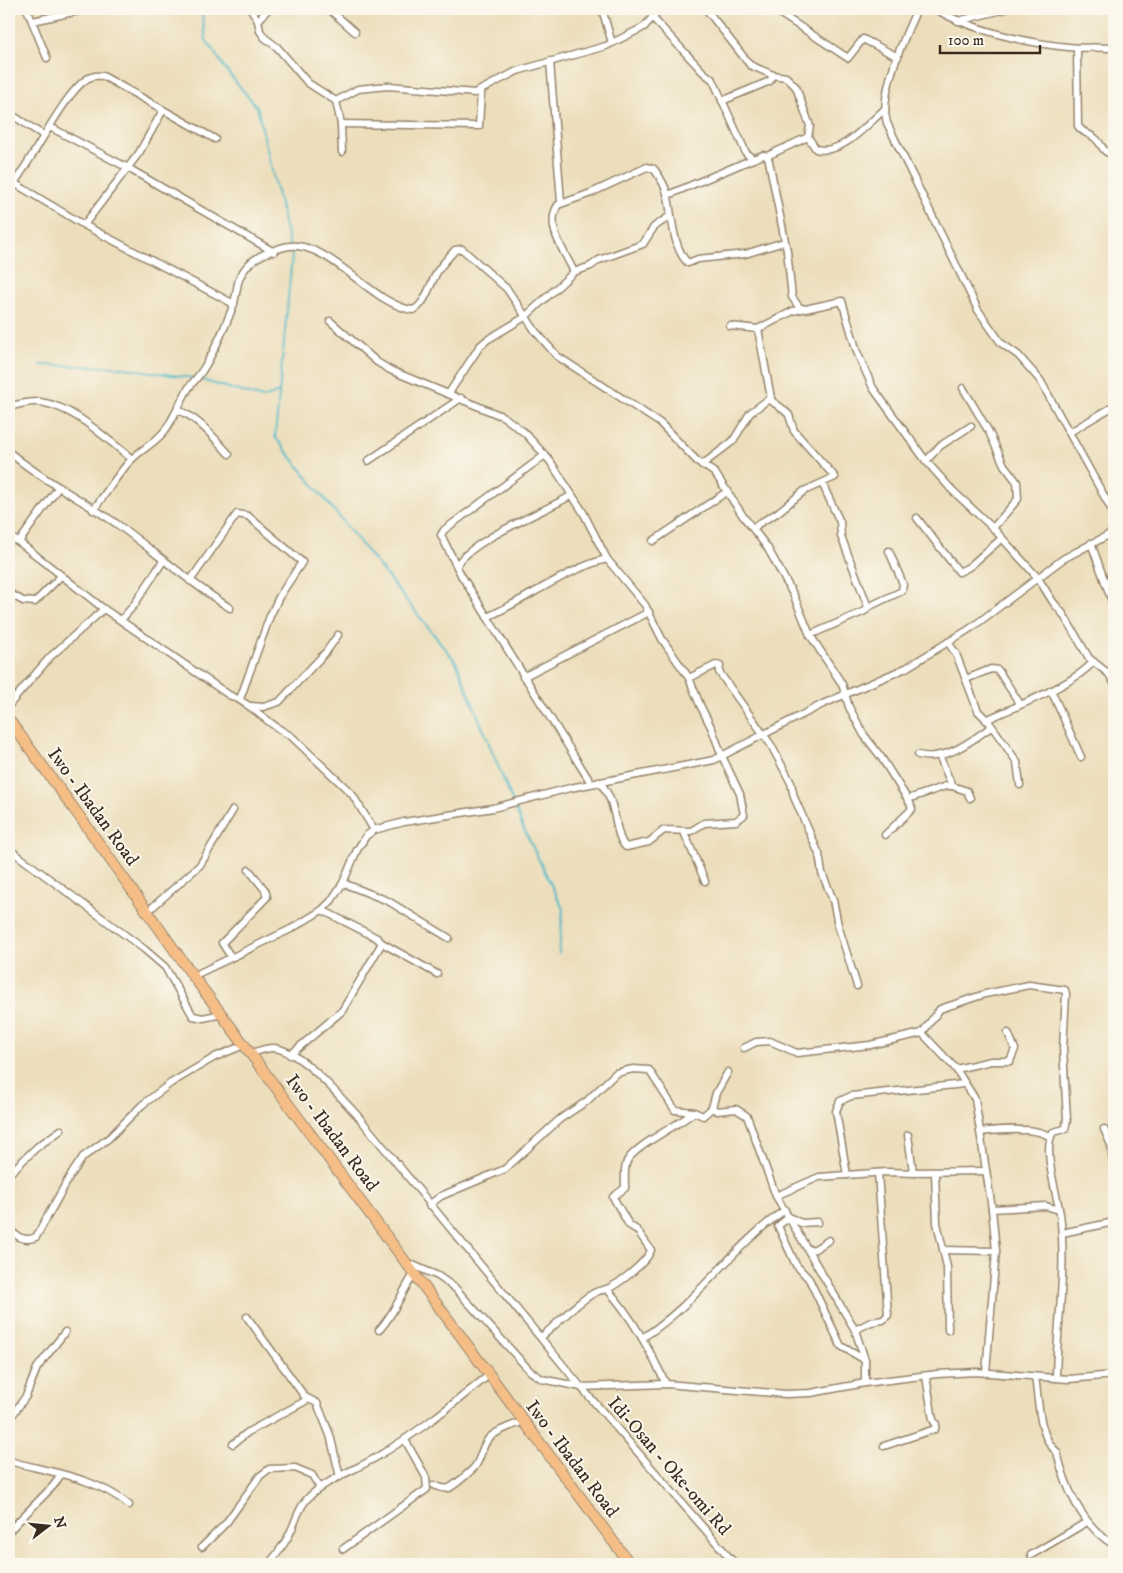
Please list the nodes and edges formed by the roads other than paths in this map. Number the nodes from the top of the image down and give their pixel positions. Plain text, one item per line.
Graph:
1 (27, 9) edge
2 (87, 9) edge
3 (251, 9) edge
4 (268, 9) edge
5 (330, 9) edge
6 (602, 9) edge
7 (660, 9) edge
8 (706, 9) edge
9 (773, 9) edge
10 (917, 9) edge
11 (935, 9) edge
12 (1006, 9) edge
13 (652, 17) junction
14 (33, 21) junction
15 (258, 21) junction
16 (957, 22) junction
17 (355, 32) dead end
18 (612, 43) junction
19 (1076, 48) junction
20 (1114, 49) edge
21 (898, 57) junction
22 (47, 58) dead end
23 (550, 61) junction
24 (774, 75) junction
25 (481, 92) junction
26 (336, 101) junction
27 (722, 101) junction
28 (885, 109) junction
29 (162, 112) junction
30 (9, 113) edge
31 (341, 124) junction
32 (50, 127) junction
33 (43, 135) junction
34 (808, 137) junction
35 (214, 139) dead end
36 (342, 152) dead end
37 (1114, 155) edge
38 (767, 156) junction
39 (753, 158) junction
40 (128, 168) junction
41 (14, 183) junction
42 (9, 189) edge
43 (668, 195) junction
44 (561, 202) junction
45 (670, 216) junction
46 (84, 225) junction
47 (784, 242) junction
48 (274, 252) junction
49 (574, 272) junction
50 (234, 304) junction
51 (802, 309) junction
52 (525, 317) junction
53 (330, 320) dead end
54 (730, 326) dead end
55 (758, 329) junction
56 (963, 388) dead end
57 (449, 393) junction
58 (461, 398) junction
59 (770, 398) junction
60 (9, 406) edge
61 (1114, 406) edge
62 (178, 410) junction
63 (971, 426) dead end
64 (1070, 432) junction
65 (9, 452) edge
66 (229, 454) dead end
67 (545, 455) junction
68 (132, 459) junction
69 (368, 461) dead end
70 (926, 461) junction
71 (702, 465) junction
72 (822, 483) junction
73 (58, 488) junction
74 (728, 491) junction
75 (572, 495) junction
76 (93, 510) junction
77 (1114, 514) edge
78 (918, 518) dead end
79 (992, 528) junction
80 (754, 529) junction
81 (1114, 532) edge
82 (9, 537) edge
83 (1000, 539) junction
84 (653, 541) dead end
85 (19, 542) junction
86 (1091, 543) junction
87 (889, 551) dead end
88 (608, 560) junction
89 (163, 561) junction
90 (456, 565) junction
91 (61, 576) junction
92 (1038, 578) junction
93 (190, 581) junction
94 (9, 593) edge
95 (868, 607) junction
96 (1114, 607) edge
97 (230, 608) dead end
98 (104, 609) junction
99 (649, 612) junction
100 (487, 617) junction
101 (121, 620) junction
102 (338, 635) dead end
103 (810, 635) junction
104 (948, 642) junction
105 (1093, 662) junction
106 (523, 677) junction
107 (690, 678) junction
108 (966, 679) junction
109 (1114, 683) edge
110 (1050, 690) junction
111 (846, 695) junction
112 (240, 699) junction
113 (1020, 704) junction
114 (9, 705) edge
115 (250, 706) junction
116 (9, 720) edge
117 (986, 720) junction
118 (991, 726) junction
119 (763, 734) junction
120 (918, 755) dead end
121 (939, 755) junction
122 (722, 756) junction
123 (1081, 757) dead end
124 (595, 783) junction
125 (1020, 785) dead end
126 (952, 786) junction
127 (970, 798) dead end
128 (908, 799) junction
129 (233, 810) dead end
130 (374, 830) junction
131 (684, 832) junction
132 (885, 835) dead end
133 (9, 849) edge
134 (249, 870) dead end
135 (705, 881) dead end
136 (343, 883) junction
137 (322, 910) junction
138 (147, 912) junction
139 (449, 938) dead end
140 (382, 944) junction
141 (231, 957) junction
142 (437, 974) dead end
143 (192, 976) junction
144 (857, 986) dead end
145 (222, 1014) junction
146 (922, 1033) junction
147 (1008, 1033) dead end
148 (244, 1045) junction
149 (744, 1048) dead end
150 (251, 1053) junction
151 (290, 1054) junction
152 (956, 1070) junction
153 (728, 1072) dead end
154 (964, 1084) junction
155 (712, 1108) junction
156 (694, 1112) junction
157 (1104, 1129) dead end
158 (61, 1130) dead end
159 (980, 1132) junction
160 (908, 1135) dead end
161 (1050, 1137) junction
162 (1114, 1169) edge
163 (986, 1171) junction
164 (878, 1173) junction
165 (914, 1173) junction
166 (935, 1173) junction
167 (9, 1174) edge
168 (846, 1175) junction
169 (776, 1196) junction
170 (429, 1205) junction
171 (992, 1209) junction
172 (785, 1210) junction
173 (1059, 1210) junction
174 (789, 1217) junction
175 (818, 1222) dead end
176 (1114, 1222) edge
177 (9, 1229) edge
178 (1062, 1233) junction
179 (829, 1240) dead end
180 (809, 1250) junction
181 (943, 1250) junction
182 (996, 1250) junction
183 (407, 1262) junction
184 (415, 1273) junction
185 (607, 1289) junction
186 (247, 1317) dead end
187 (379, 1330) dead end
188 (855, 1330) junction
189 (948, 1330) dead end
190 (65, 1332) dead end
191 (541, 1337) junction
192 (642, 1338) junction
193 (864, 1360) junction
194 (986, 1373) junction
195 (489, 1375) junction
196 (926, 1376) junction
197 (1114, 1376) edge
198 (1035, 1377) junction
199 (1056, 1378) junction
200 (865, 1383) junction
201 (666, 1384) junction
202 (581, 1387) junction
203 (309, 1399) junction
204 (9, 1420) edge
205 (522, 1422) junction
206 (404, 1440) junction
207 (233, 1444) dead end
208 (884, 1446) dead end
209 (9, 1460) edge
210 (61, 1474) junction
211 (340, 1477) junction
212 (434, 1485) dead end
213 (320, 1488) junction
214 (129, 1505) dead end
215 (1087, 1522) junction
216 (9, 1531) edge
217 (1114, 1545) edge
218 (202, 1547) dead end
219 (343, 1549) dead end
220 (1031, 1555) dead end
221 (269, 1564) edge
222 (630, 1564) edge
223 (735, 1564) edge

1 - 14 street
2 - 14 street
3 - 15 street
4 - 15 street
5 - 17 street
6 - 18 street
7 - 13 street
8 - 24 street
9 - 21 street
10 - 21 street
11 - 16 street
12 - 16 street
13 - 18 street
13 - 27 street
14 - 22 street
15 - 26 street
16 - 19 street
18 - 23 street
19 - 20 street
19 - 37 street
21 - 28 street
23 - 25 street
23 - 44 street
24 - 27 street
24 - 34 street
25 - 26 street
25 - 31 street
26 - 31 street
27 - 39 street
28 - 34 street
28 - 64 street
29 - 32 street
29 - 35 street
29 - 40 street
30 - 33 street
31 - 36 street
32 - 33 street
32 - 40 street
33 - 41 street
34 - 38 street
38 - 39 street
38 - 47 street
39 - 43 street
40 - 46 street
40 - 48 street
41 - 42 street
41 - 46 street
43 - 44 street
43 - 45 street
44 - 49 street
45 - 47 street
45 - 49 street
46 - 50 street
47 - 51 street
48 - 50 street
48 - 52 street
49 - 52 street
50 - 62 street
51 - 55 street
51 - 70 street
52 - 57 street
52 - 71 street
53 - 57 street
54 - 55 street
55 - 59 street
56 - 79 street
57 - 58 street
58 - 67 street
58 - 69 street
59 - 71 street
59 - 72 street
60 - 68 street
61 - 64 street
62 - 66 street
62 - 68 street
63 - 70 street
64 - 77 street
65 - 73 street
67 - 75 street
67 - 90 street
68 - 76 street
70 - 79 street
71 - 74 street
72 - 80 street
72 - 95 street
73 - 76 street
73 - 85 street
74 - 80 street
74 - 84 street
75 - 88 street
75 - 90 street
76 - 89 street
78 - 83 street
79 - 83 street
80 - 103 street
81 - 86 street
82 - 85 street
83 - 92 street
85 - 91 street
86 - 92 street
86 - 96 street
87 - 95 street
88 - 99 street
88 - 100 street
89 - 93 street
89 - 101 street
90 - 100 street
91 - 94 street
91 - 98 street
92 - 104 street
92 - 105 street
93 - 97 street
93 - 112 street
95 - 103 street
98 - 101 street
98 - 114 street
99 - 106 street
99 - 107 street
100 - 106 street
101 - 112 street
102 - 115 street
103 - 111 street
104 - 108 street
104 - 111 street
105 - 109 street
105 - 110 street
106 - 124 street
107 - 119 street
107 - 122 street
108 - 113 street
108 - 117 street
110 - 113 street
110 - 123 street
111 - 119 street
111 - 128 street
112 - 115 street
113 - 117 street
115 - 130 street
116 - 138 main road, Iwo - Ibadan Road
117 - 118 street
118 - 121 street
118 - 125 street
119 - 122 street
119 - 144 street
120 - 121 street
121 - 126 street
122 - 124 street
122 - 131 street
124 - 130 street
124 - 131 street
126 - 127 street
126 - 128 street
128 - 132 street
129 - 138 street
130 - 136 street
131 - 135 street
133 - 145 street
134 - 141 street
136 - 137 street
136 - 139 street
137 - 140 street
137 - 141 street
138 - 143 main road, Iwo - Ibadan Road
140 - 142 street
140 - 151 street
141 - 143 street
143 - 145 main road, Iwo - Ibadan Road
145 - 148 main road, Iwo - Ibadan Road
146 - 149 street
146 - 152 street
146 - 161 street
147 - 152 street
148 - 150 main road, Iwo - Ibadan Road
148 - 177 street
150 - 151 street
150 - 183 main road, Iwo - Ibadan Road
151 - 170 street, Idi-Osan - Oke-omi Rd
152 - 154 street
153 - 155 street
154 - 159 street
154 - 168 street
155 - 156 street
155 - 169 street
156 - 170 street
156 - 185 street
157 - 162 street
158 - 167 street
159 - 161 street
159 - 163 street
160 - 165 street
161 - 173 street
163 - 166 street
163 - 171 street
164 - 165 street
164 - 168 street
164 - 188 street
165 - 166 street
166 - 181 street
168 - 169 street
169 - 172 street
170 - 191 street, Idi-Osan - Oke-omi Rd
171 - 173 street
171 - 182 street
172 - 174 street
172 - 192 street
173 - 178 street
174 - 175 street
174 - 180 street
174 - 193 street
176 - 178 street
178 - 199 street
179 - 180 street
180 - 188 street
181 - 182 street
181 - 189 street
182 - 194 street
183 - 184 main road, Iwo - Ibadan Road
183 - 202 street
184 - 187 street
184 - 195 main road, Iwo - Ibadan Road
185 - 191 street
185 - 192 street
186 - 203 street
188 - 193 street
190 - 204 street
191 - 202 street, Idi-Osan - Oke-omi Rd
192 - 201 street
193 - 200 street
194 - 196 street
194 - 198 street
195 - 205 main road, Iwo - Ibadan Road
195 - 206 street
196 - 200 street
196 - 208 street
197 - 199 street
198 - 199 street
198 - 215 street
200 - 201 street
201 - 202 street
202 - 223 street, Idi-Osan - Oke-omi Rd
203 - 207 street
203 - 211 street
205 - 212 street
205 - 222 main road, Iwo - Ibadan Road
206 - 211 street
206 - 219 street
209 - 210 street
210 - 214 street
210 - 216 street
211 - 213 street
213 - 218 street
213 - 221 street
215 - 217 street
215 - 220 street

